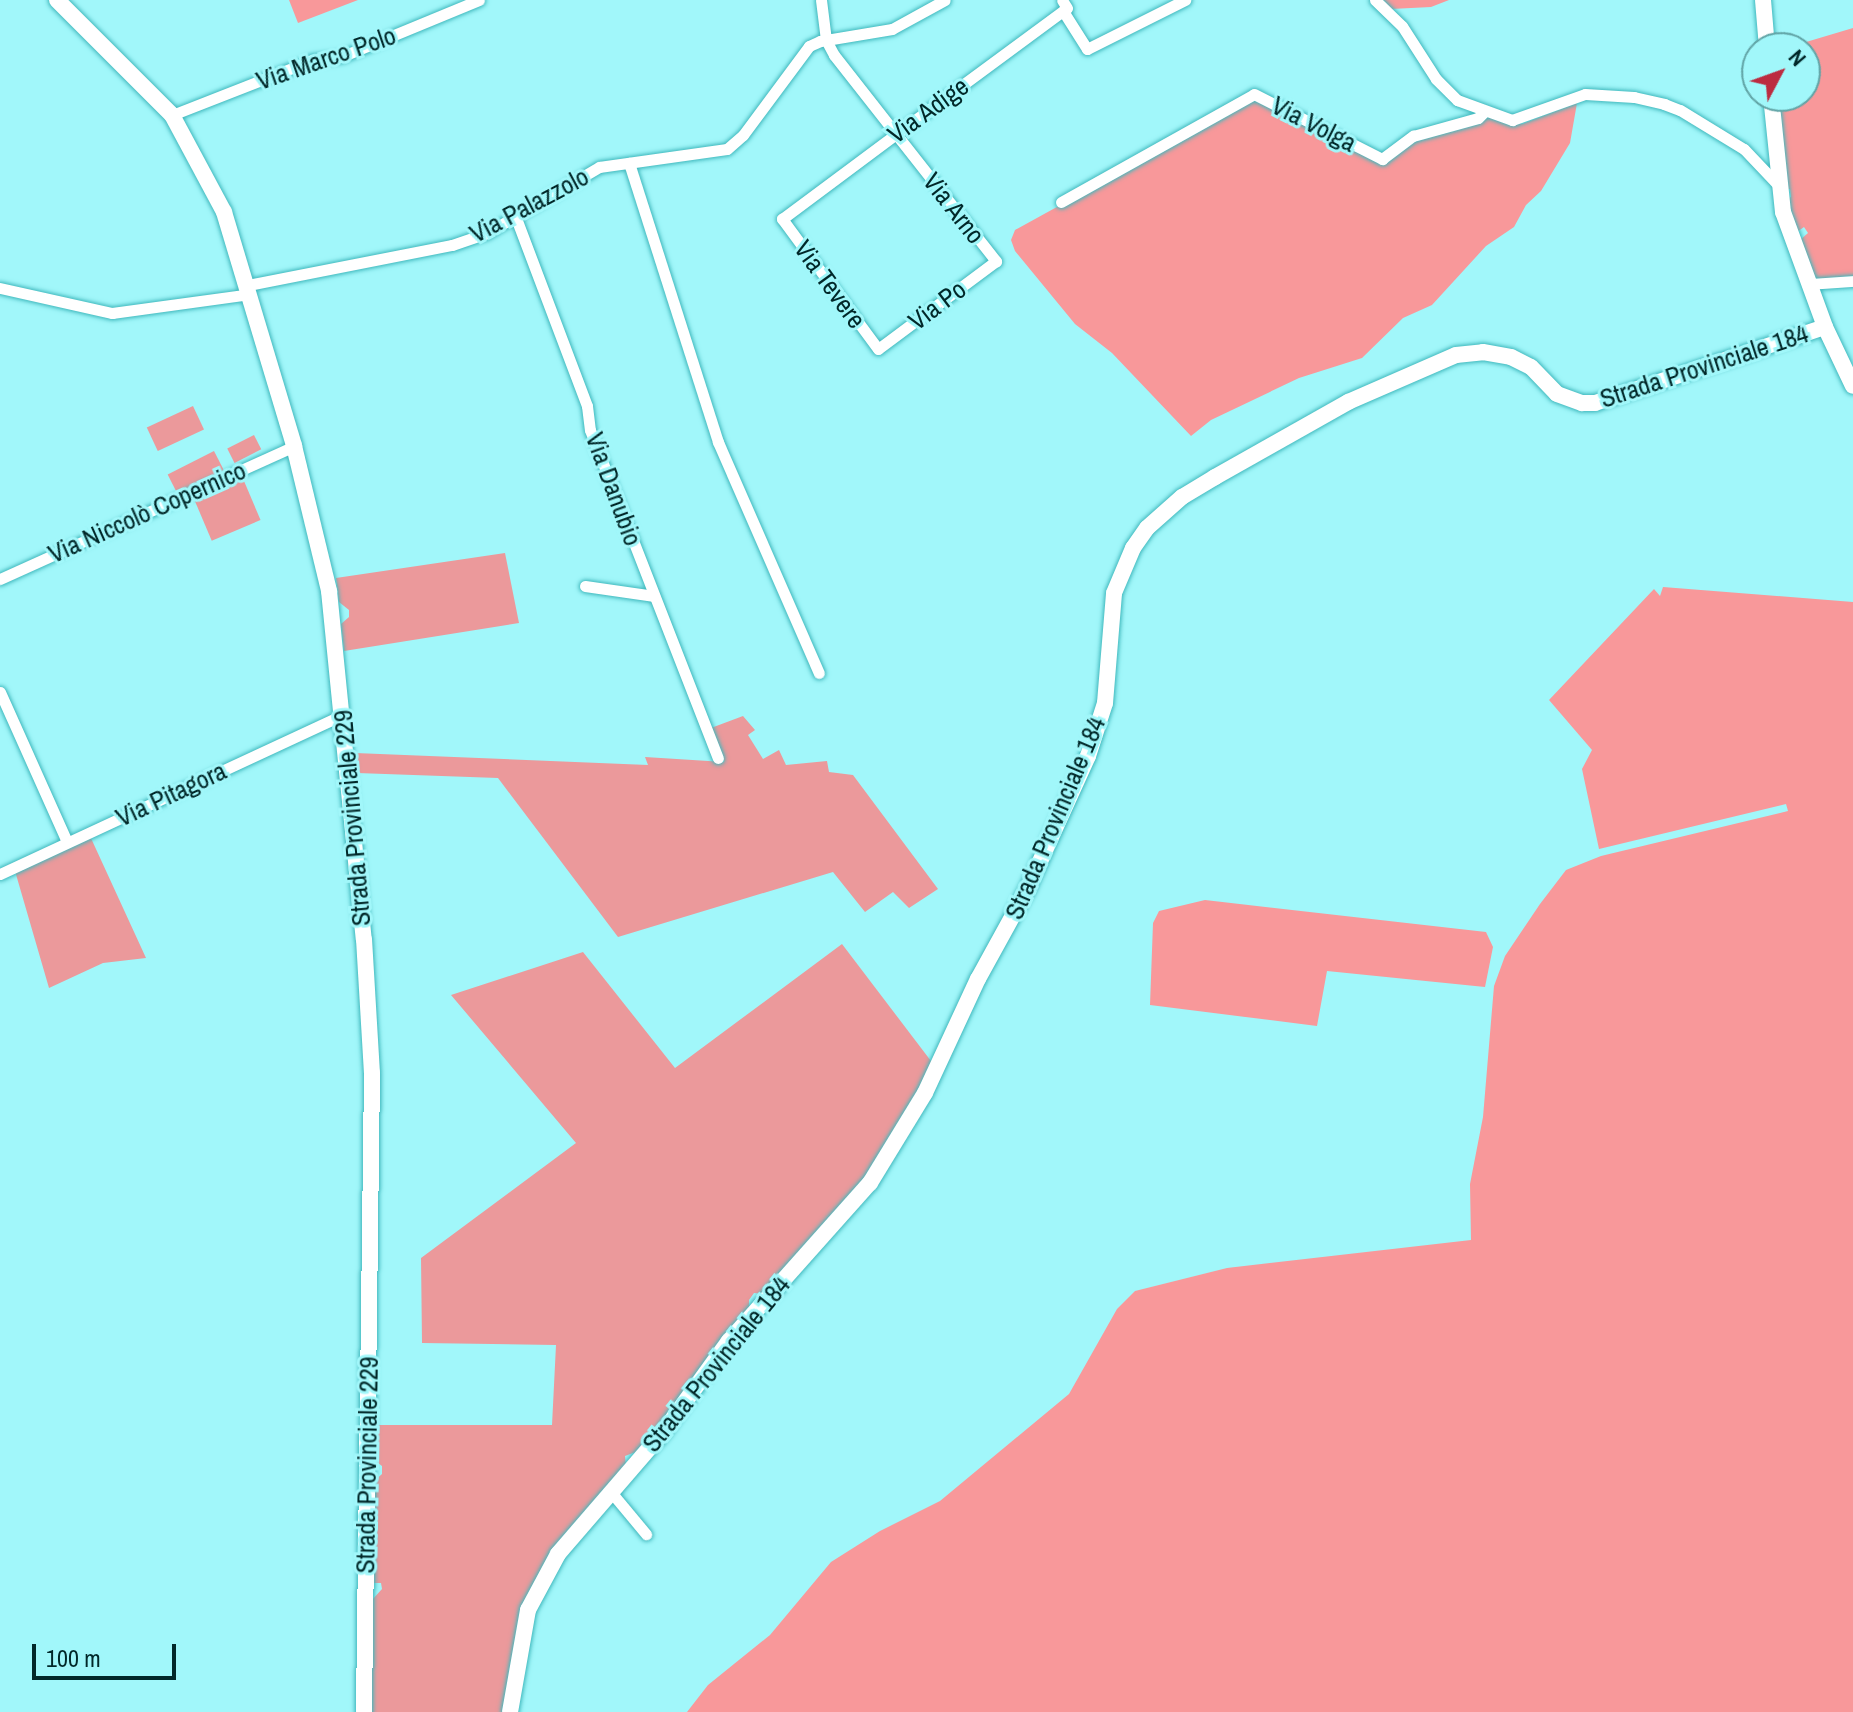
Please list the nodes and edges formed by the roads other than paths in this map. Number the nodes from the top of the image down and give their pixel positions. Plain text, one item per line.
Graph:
1 (57, 0) edge
2 (479, 0) edge
3 (821, 0) edge
4 (945, 0) edge
5 (1185, 0) edge
6 (1375, 0) edge
7 (1763, 0) edge
8 (1062, 6) edge
9 (1766, 32) edge
10 (826, 40) junction
11 (1484, 112) junction
12 (1772, 112) edge
13 (172, 115) junction
14 (896, 134) junction
15 (629, 163) junction
16 (1778, 185) junction
17 (1061, 202) dead end
18 (516, 218) junction
19 (782, 219) joint
20 (996, 261) joint
21 (1853, 281) edge
22 (1809, 284) junction
23 (0, 288) edge
24 (249, 289) junction
25 (1825, 327) junction
26 (878, 349) joint
27 (1853, 386) edge
28 (294, 446) junction
29 (0, 579) edge
30 (585, 586) dead end
31 (654, 596) junction
32 (819, 673) dead end
33 (0, 692) edge
34 (343, 715) junction
35 (718, 758) dead end
36 (67, 842) junction
37 (0, 874) edge
38 (611, 1492) junction
39 (646, 1534) dead end
40 (364, 1712) edge
41 (510, 1712) edge

1 - 13 street, Strada Provinciale 229
2 - 13 street, Via Marco Polo
3 - 10 street
4 - 10 street, Via Palazzolo
5 - 8 street
6 - 11 street
7 - 9 street
8 - 14 street, Via Adige
10 - 14 street, Via Arno
10 - 15 street, Via Palazzolo
11 - 16 street
11 - 17 street, Via Volga
12 - 16 street
13 - 24 street, Strada Provinciale 229
14 - 19 street, Via Adige
14 - 20 street, Via Arno
15 - 18 street, Via Palazzolo
15 - 32 street
16 - 22 street
18 - 24 street, Via Palazzolo
18 - 31 street, Via Danubio
19 - 26 street, Via Tevere
20 - 26 street, Via Po
21 - 22 street
22 - 25 street
23 - 24 street, Via Palazzolo
24 - 28 street, Strada Provinciale 229
25 - 27 street
25 - 38 street, Strada Provinciale 184
28 - 29 street, Via Niccolò Copernico
28 - 34 street, Strada Provinciale 229
30 - 31 street
31 - 35 street, Via Danubio
33 - 36 street
34 - 36 street, Via Pitagora
34 - 40 street, Strada Provinciale 229
36 - 37 street, Via Pitagora
38 - 39 street
38 - 41 street, Strada Provinciale 184

